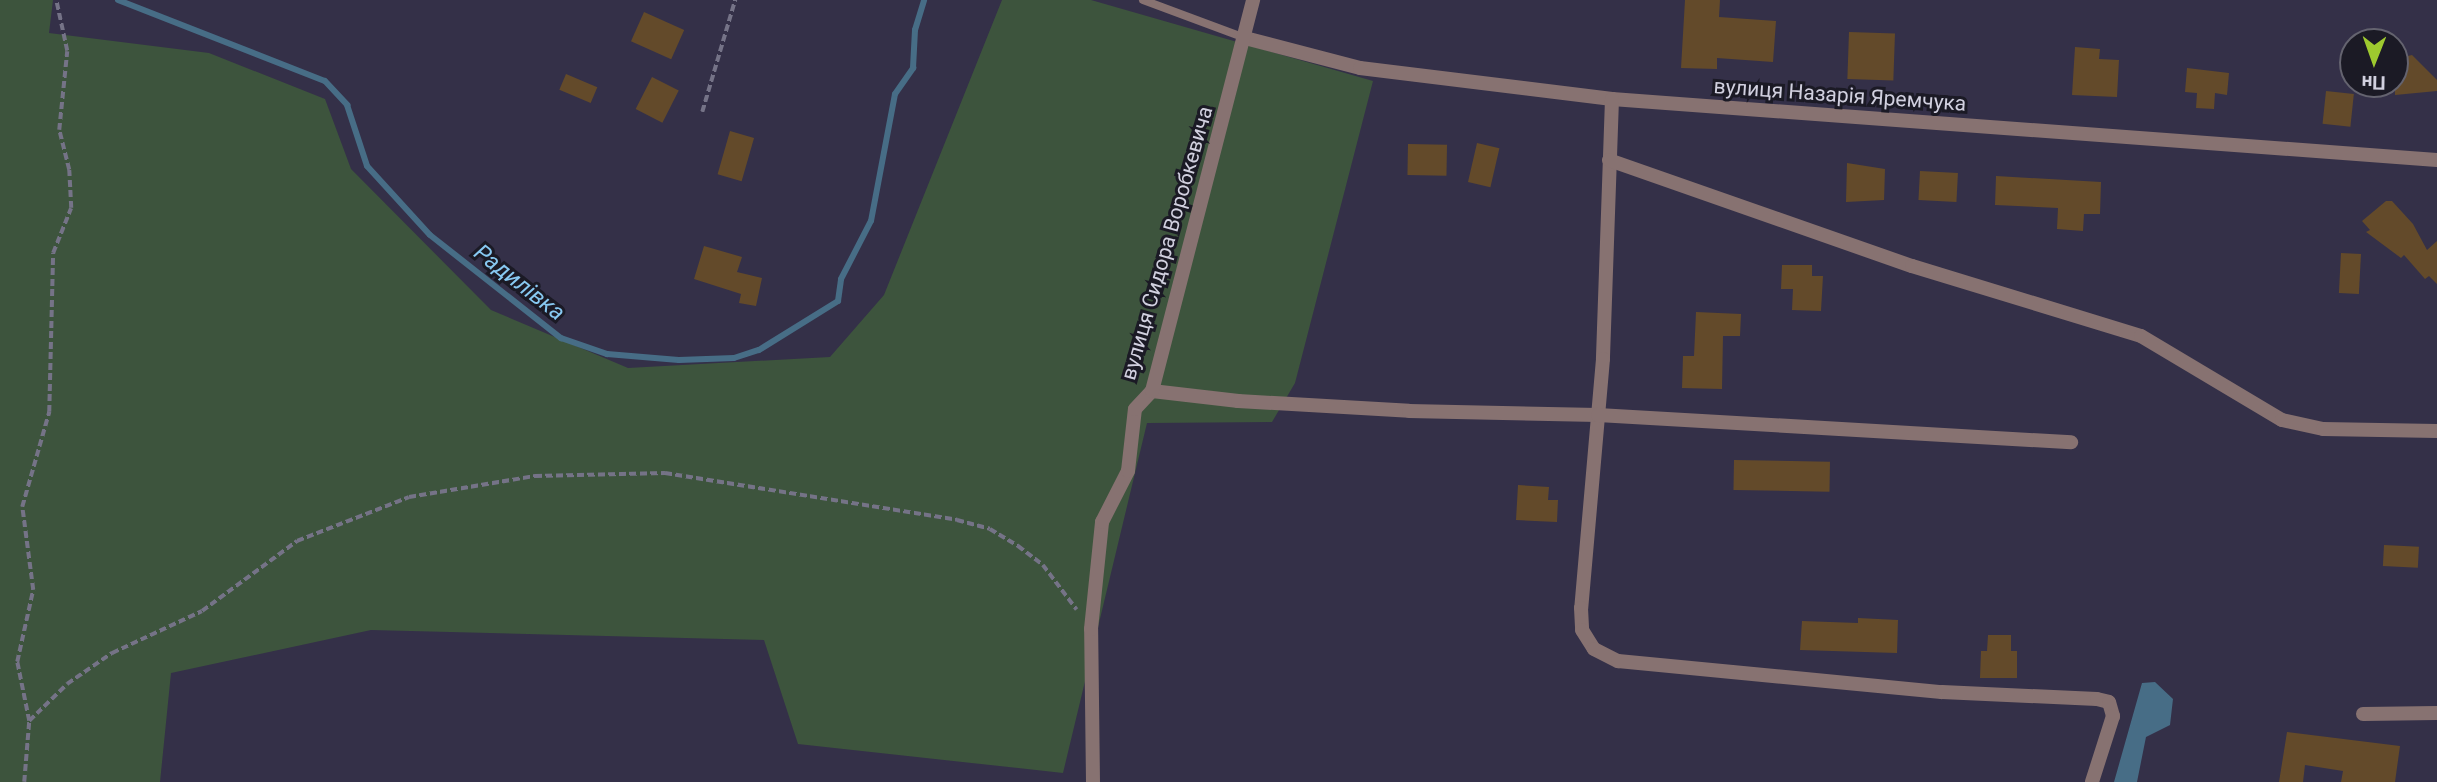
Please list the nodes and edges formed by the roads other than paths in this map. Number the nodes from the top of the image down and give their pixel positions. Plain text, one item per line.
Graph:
1 (1143, 0) edge
2 (1253, 0) edge
3 (1245, 38) junction
4 (1612, 99) junction
5 (1609, 160) junction
6 (2437, 160) edge
7 (1152, 391) junction
8 (1598, 415) junction
9 (2437, 431) edge
10 (2071, 442) dead end
11 (2437, 713) edge
12 (2363, 714) dead end
13 (1093, 782) edge
14 (2092, 782) edge

1 - 3 lane
2 - 3 street, вулиця Сидора Воробкевича
3 - 4 street, вулиця Назарія Яремчука
3 - 7 street, вулиця Сидора Воробкевича
4 - 5 street
4 - 6 street, вулиця Назарія Яремчука
5 - 8 street
5 - 9 street
7 - 8 street
7 - 13 street, вулиця Сидора Воробкевича
8 - 10 street
8 - 14 street
11 - 12 street

